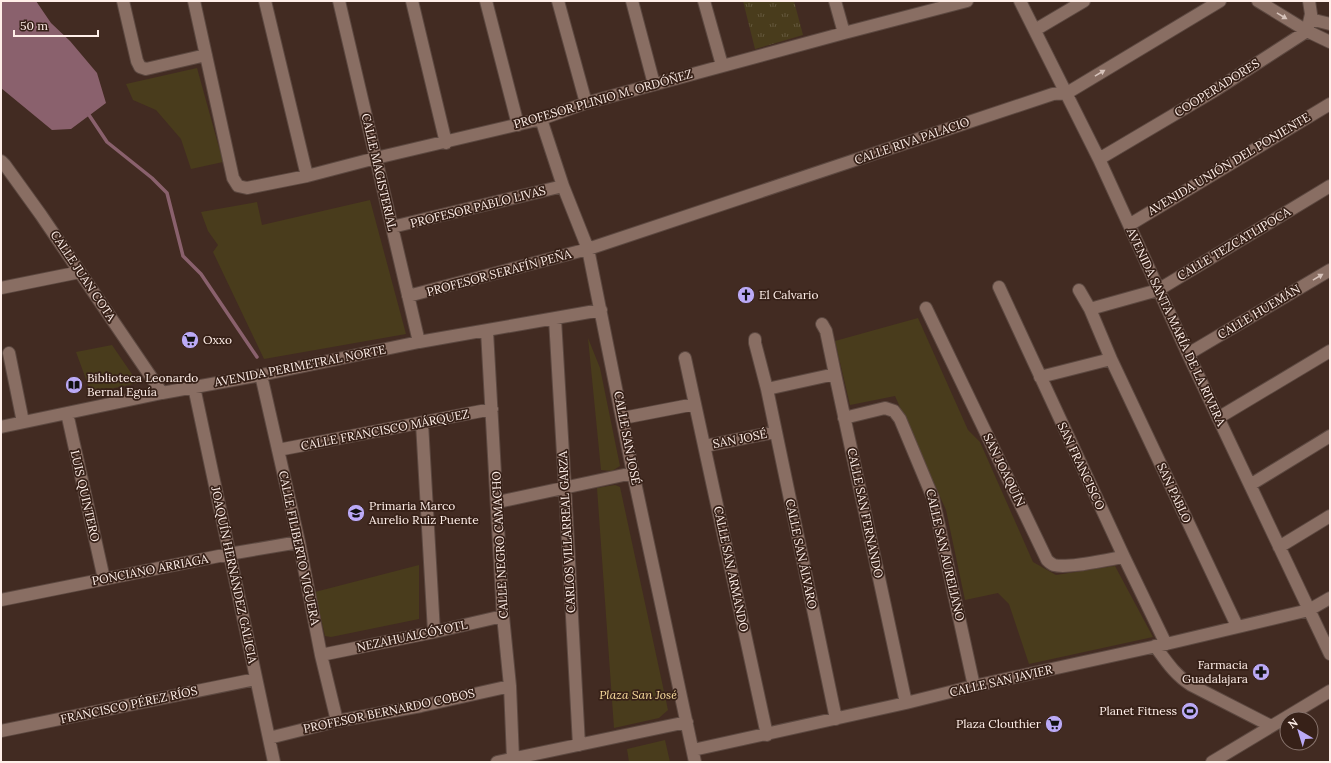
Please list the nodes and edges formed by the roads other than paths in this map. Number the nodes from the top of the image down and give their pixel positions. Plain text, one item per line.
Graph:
1 (123, 1) edge
2 (194, 1) edge
3 (265, 1) edge
4 (339, 1) edge
5 (412, 1) edge
6 (486, 1) edge
7 (558, 1) edge
8 (632, 1) edge
9 (704, 1) edge
10 (835, 1) edge
11 (967, 1) edge
12 (1020, 1) edge
13 (1084, 1) edge
14 (1220, 1) edge
15 (1258, 1) edge
16 (1309, 1) edge
17 (1330, 24) edge
18 (1309, 25) junction
19 (1035, 30) junction
20 (844, 33) junction
21 (1330, 42) edge
22 (206, 55) junction
23 (722, 65) junction
24 (654, 84) junction
25 (1067, 93) junction
26 (586, 103) junction
27 (1330, 104) edge
28 (541, 119) junction
29 (518, 125) junction
30 (446, 143) junction
31 (376, 158) junction
32 (1099, 159) junction
33 (1, 161) edge
34 (307, 176) junction
35 (563, 186) junction
36 (1330, 186) edge
37 (1129, 225) junction
38 (392, 227) junction
39 (588, 249) junction
40 (1330, 270) edge
41 (80, 272) junction
42 (999, 287) dead end
43 (1, 288) edge
44 (1079, 290) dead end
45 (1158, 290) junction
46 (408, 296) junction
47 (926, 308) dead end
48 (1090, 309) junction
49 (601, 310) junction
50 (555, 319) junction
51 (822, 324) dead end
52 (487, 331) junction
53 (755, 340) dead end
54 (419, 342) junction
55 (1330, 351) edge
56 (9, 353) dead end
57 (1188, 354) junction
58 (686, 358) dead end
59 (1111, 359) junction
60 (836, 374) junction
61 (261, 375) junction
62 (1040, 377) junction
63 (194, 387) junction
64 (767, 389) junction
65 (162, 393) junction
66 (695, 404) junction
67 (492, 409) junction
68 (67, 413) junction
69 (623, 418) junction
70 (844, 418) junction
71 (1218, 418) junction
72 (23, 422) junction
73 (422, 423) junction
74 (1, 427) edge
75 (775, 432) junction
76 (1330, 436) edge
77 (705, 446) junction
78 (278, 450) junction
79 (634, 473) junction
80 (1250, 485) junction
81 (565, 488) junction
82 (498, 502) junction
83 (1330, 516) edge
84 (299, 542) junction
85 (1279, 547) junction
86 (229, 554) junction
87 (1124, 556) junction
88 (104, 579) junction
89 (1330, 598) edge
90 (1, 600) edge
91 (1309, 610) junction
92 (503, 616) junction
93 (1237, 626) junction
94 (434, 632) junction
95 (1161, 645) junction
96 (1330, 654) edge
97 (321, 655) junction
98 (256, 679) junction
99 (510, 686) junction
100 (974, 686) junction
101 (1330, 691) edge
102 (906, 704) junction
103 (836, 719) junction
104 (337, 722) junction
105 (687, 722) junction
106 (1271, 726) junction
107 (1, 731) edge
108 (767, 735) junction
109 (269, 738) junction
110 (579, 745) junction
111 (694, 756) edge
112 (513, 758) junction
113 (274, 762) edge
114 (497, 762) edge
115 (1212, 762) edge

1 - 22 street
2 - 22 street
3 - 34 street
4 - 31 street, CALLE MAGISTERIAL
5 - 30 street
6 - 29 street
7 - 26 street
8 - 24 street
9 - 23 street
10 - 20 street
11 - 20 street, PROFESOR PLINIO M. ORDÓÑEZ
12 - 19 street, AVENIDA SANTA MARÍA DE LA RIVERA
13 - 19 street
25 -> 14 street, CALLE RIVA PALACIO
15 -> 18 street
16 - 18 street
17 - 18 street
18 - 21 street
18 - 32 street, COOPERADORES
19 - 25 street, AVENIDA SANTA MARÍA DE LA RIVERA
20 - 23 street, PROFESOR PLINIO M. ORDÓÑEZ
22 - 34 street, PROFESOR PLINIO M. ORDÓÑEZ
23 - 24 street, PROFESOR PLINIO M. ORDÓÑEZ
24 - 26 street, PROFESOR PLINIO M. ORDÓÑEZ
25 - 32 street, AVENIDA SANTA MARÍA DE LA RIVERA
25 - 39 street, CALLE RIVA PALACIO
26 - 28 street, PROFESOR PLINIO M. ORDÓÑEZ
27 - 37 street, AVENIDA UNIÓN DEL PONIENTE
28 - 29 street, PROFESOR PLINIO M. ORDÓÑEZ
28 - 35 street, CALLE SAN JOSÉ
29 - 30 street, PROFESOR PLINIO M. ORDÓÑEZ
30 - 31 street, PROFESOR PLINIO M. ORDÓÑEZ
31 - 34 street, PROFESOR PLINIO M. ORDÓÑEZ
31 - 38 street, CALLE MAGISTERIAL
32 - 37 street, AVENIDA SANTA MARÍA DE LA RIVERA
33 - 41 street, CALLE JUAN COTA
35 - 38 street, PROFESOR PABLO LIVAS
35 - 39 street, CALLE SAN JOSÉ
36 - 45 street, CALLE TEZCATLIPOCA
37 - 45 street, AVENIDA SANTA MARÍA DE LA RIVERA
38 - 46 street, CALLE MAGISTERIAL
39 - 46 street, PROFESOR SERAFÍN PEÑA
39 - 49 street, CALLE SAN JOSÉ
57 -> 40 street, CALLE HUEMÁN
41 - 43 street
41 - 65 street, CALLE JUAN COTA
42 - 62 street, SAN FRANCISCO
44 - 48 street, SAN PABLO
45 - 48 street, CALLE TEZCATLIPOCA
45 - 57 street, AVENIDA SANTA MARÍA DE LA RIVERA
46 - 54 street, CALLE MAGISTERIAL
47 - 87 street, SAN JOAQUÍN
48 - 59 street, SAN PABLO
49 - 50 street, AVENIDA PERIMETRAL NORTE
49 - 69 street, CALLE SAN JOSÉ
50 - 52 street, AVENIDA PERIMETRAL NORTE
50 - 81 street, CARLOS VILLARREAL GARZA
51 - 60 street, CALLE SAN FERNANDO
52 - 54 street, AVENIDA PERIMETRAL NORTE
52 - 67 street, CALLE NEGRO CAMACHO
53 - 64 street, CALLE SAN ÁLVARO
54 - 61 street, AVENIDA PERIMETRAL NORTE
55 - 71 street
56 - 72 street
57 - 71 street, AVENIDA SANTA MARÍA DE LA RIVERA
58 - 66 street, CALLE SAN ARMANDO
59 - 62 street
59 - 93 street, SAN PABLO
60 - 64 street
60 - 70 street, CALLE SAN FERNANDO
61 - 63 street, AVENIDA PERIMETRAL NORTE
61 - 78 street, CALLE FILIBERTO VIGUERA
62 - 87 street, SAN FRANCISCO
63 - 65 street, AVENIDA PERIMETRAL NORTE
63 - 86 street, JOAQUÍN HERNÁNDEZ GALICIA
64 - 75 street, CALLE SAN ÁLVARO
65 - 68 street, AVENIDA PERIMETRAL NORTE
66 - 69 street
66 - 77 street, CALLE SAN ARMANDO
67 - 73 street, CALLE FRANCISCO MÁRQUEZ
67 - 82 street, CALLE NEGRO CAMACHO
68 - 72 street, AVENIDA PERIMETRAL NORTE
68 - 88 street, LUIS QUINTERO
69 - 79 street, CALLE SAN JOSÉ
70 - 100 street, CALLE SAN AURELIANO
70 - 102 street, CALLE SAN FERNANDO
71 - 80 street, AVENIDA SANTA MARÍA DE LA RIVERA
72 - 74 street, AVENIDA PERIMETRAL NORTE
73 - 78 street, CALLE FRANCISCO MÁRQUEZ
73 - 94 street
75 - 77 street, SAN JOSÉ
75 - 103 street, CALLE SAN ÁLVARO
76 - 80 street
77 - 108 street, CALLE SAN ARMANDO
78 - 84 street, CALLE FILIBERTO VIGUERA
79 - 81 street
79 - 105 street, CALLE SAN JOSÉ
80 - 85 street, AVENIDA SANTA MARÍA DE LA RIVERA
81 - 82 street
81 - 110 street, CARLOS VILLARREAL GARZA
82 - 92 street, CALLE NEGRO CAMACHO
83 - 85 street
84 - 86 street, PONCIANO ARRIAGA
84 - 97 street, CALLE FILIBERTO VIGUERA
85 - 91 street, AVENIDA SANTA MARÍA DE LA RIVERA
86 - 88 street, PONCIANO ARRIAGA
86 - 98 street, JOAQUÍN HERNÁNDEZ GALICIA
87 - 95 street, SAN FRANCISCO
88 - 90 street, PONCIANO ARRIAGA
89 - 91 street, CALLE SAN JAVIER
91 - 93 street, CALLE SAN JAVIER
91 - 96 street, AVENIDA SANTA MARÍA DE LA RIVERA
92 - 94 street, NEZAHUALCÓYOTL
92 - 99 street, CALLE NEGRO CAMACHO
93 - 95 street, CALLE SAN JAVIER
94 - 97 street, NEZAHUALCÓYOTL
95 - 100 street, CALLE SAN JAVIER
95 - 106 street, SAN FRANCISCO
97 - 104 street, CALLE FILIBERTO VIGUERA
98 - 107 street, FRANCISCO PÉREZ RÍOS
98 - 109 street, JOAQUÍN HERNÁNDEZ GALICIA
99 - 104 street, PROFESOR BERNARDO COBOS
99 - 112 street, CALLE NEGRO CAMACHO
100 - 102 street, CALLE SAN JAVIER
101 - 106 street
102 - 103 street, CALLE SAN JAVIER
103 - 108 street, CALLE SAN JAVIER
104 - 109 street, PROFESOR BERNARDO COBOS
105 - 110 street
105 - 111 street, CALLE SAN JOSÉ
106 - 115 street
108 - 111 street, CALLE SAN JAVIER
109 - 113 street, JOAQUÍN HERNÁNDEZ GALICIA
110 - 112 street
112 - 114 street

